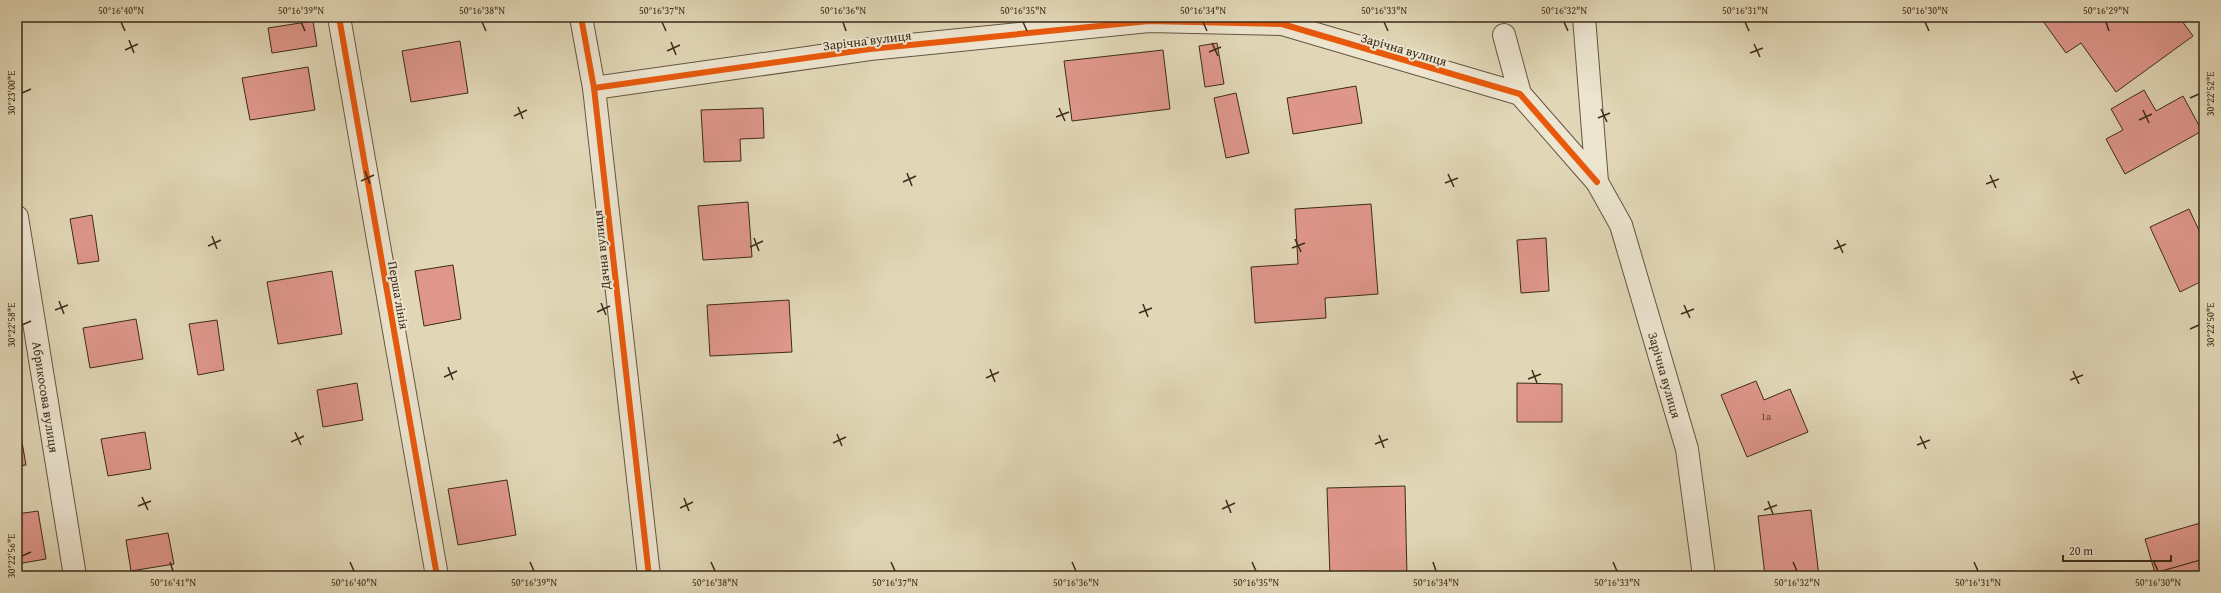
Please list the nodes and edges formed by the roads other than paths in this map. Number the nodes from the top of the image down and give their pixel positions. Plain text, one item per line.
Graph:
1 (339, 17) edge
2 (581, 17) edge
3 (1584, 17) edge
4 (1504, 34) dead end
5 (594, 88) junction
6 (1520, 94) junction
7 (1597, 182) junction
8 (17, 217) edge
9 (75, 576) edge
10 (437, 576) edge
11 (649, 576) edge
12 (1704, 576) edge

1 - 10 street, Перша лінія
2 - 5 street, Дачна вулиця
3 - 7 street, Зарічна вулиця
4 - 6 street
5 - 6 street, Зарічна вулиця
5 - 11 street, Дачна вулиця
6 - 7 street, Зарічна вулиця
7 - 12 street, Зарічна вулиця
8 - 9 street, Абрикосова вулиця

